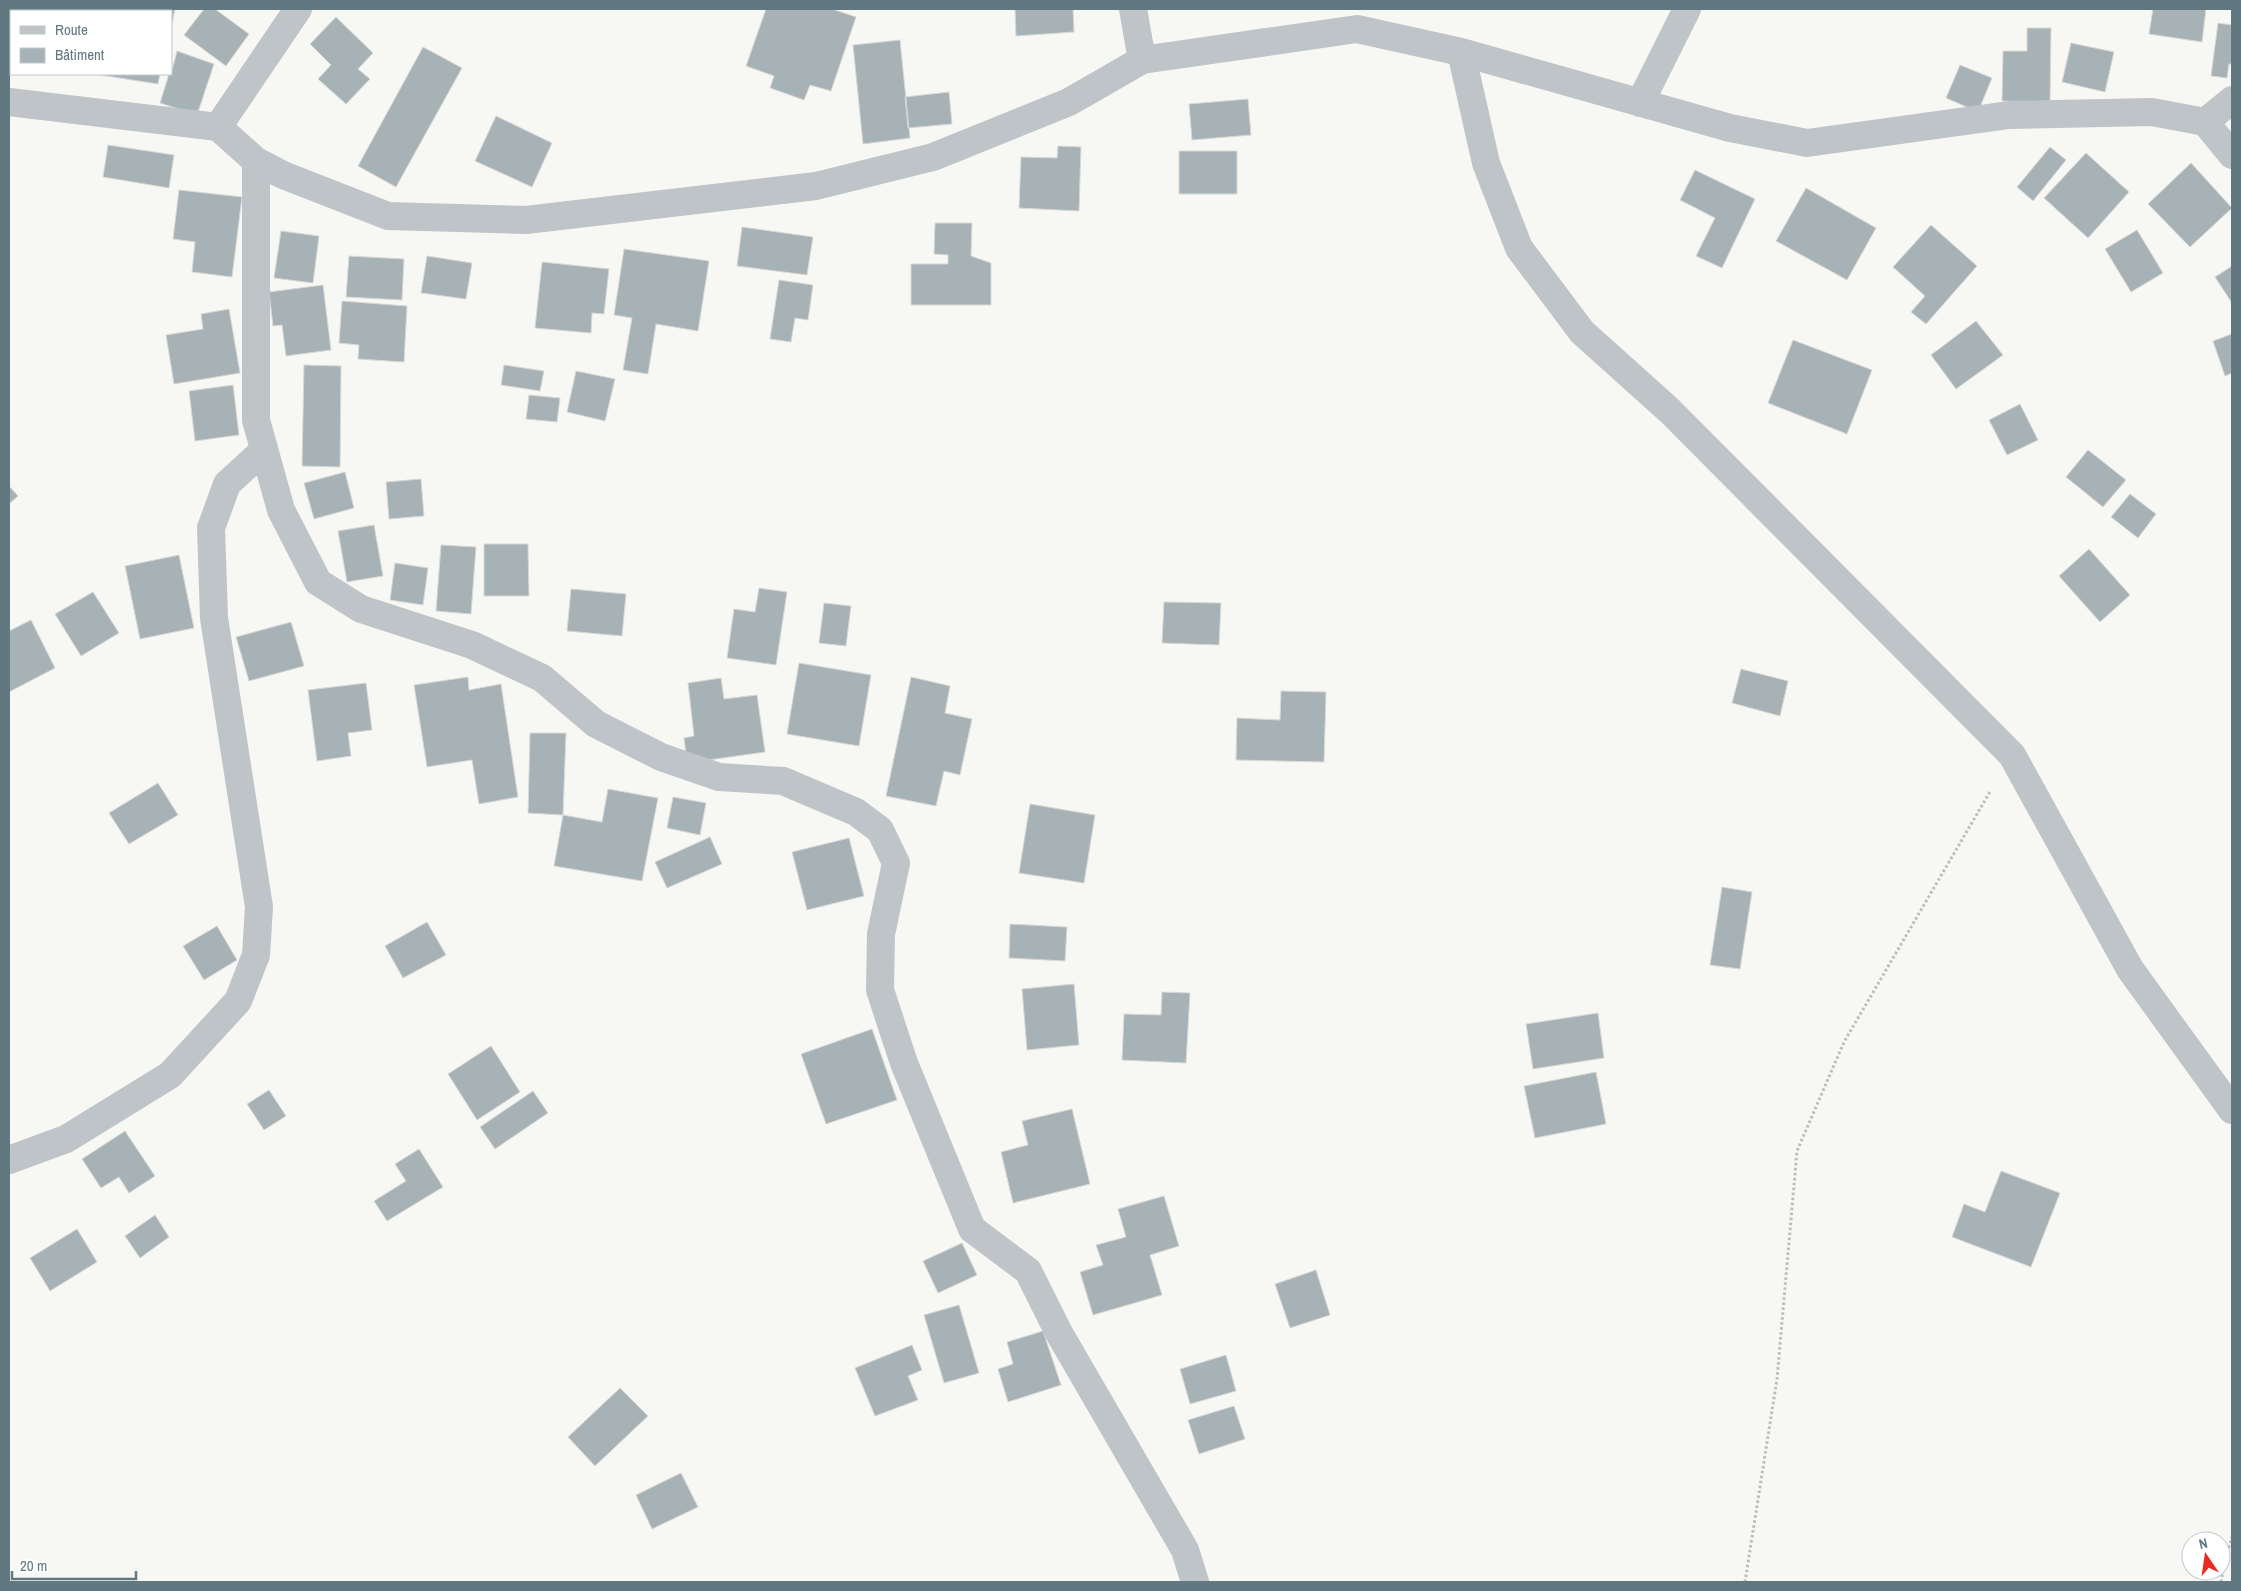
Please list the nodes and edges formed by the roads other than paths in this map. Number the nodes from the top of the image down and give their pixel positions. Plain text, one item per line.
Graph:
1 (298, 9) edge
2 (1133, 9) edge
3 (1687, 9) edge
4 (1461, 52) junction
5 (1142, 60) junction
6 (2232, 100) edge
7 (9, 102) edge
8 (1640, 104) junction
9 (2204, 122) junction
10 (218, 127) junction
11 (2232, 155) edge
12 (256, 161) junction
13 (264, 450) junction
14 (2232, 1110) edge
15 (9, 1160) edge
16 (1195, 1582) edge

1 - 10 street
2 - 5 street
3 - 8 street
4 - 5 street
4 - 8 street
4 - 14 street
5 - 12 street
6 - 9 street
7 - 10 street
8 - 9 street
9 - 11 street
10 - 12 street
12 - 13 street
13 - 15 street
13 - 16 street

